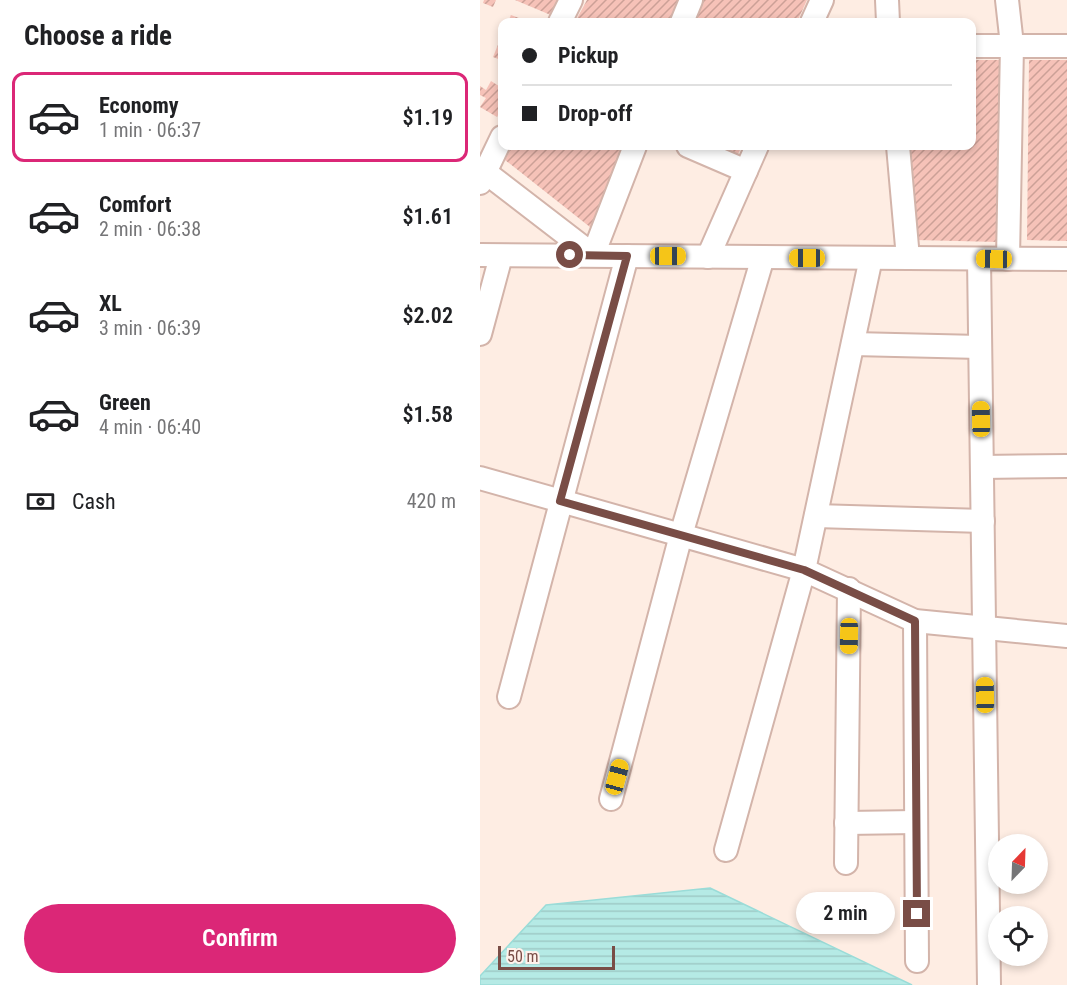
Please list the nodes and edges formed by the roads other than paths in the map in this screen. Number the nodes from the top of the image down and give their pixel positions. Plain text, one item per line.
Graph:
1 (571, 0) edge
2 (691, 0) edge
3 (822, 0) edge
4 (887, 0) edge
5 (1008, 0) edge
6 (562, 18) edge
7 (684, 18) edge
8 (814, 18) edge
9 (888, 18) edge
10 (1012, 45) junction
11 (976, 46) edge
12 (1067, 46) edge
13 (498, 145) edge
14 (633, 150) edge
15 (697, 150) edge
16 (756, 150) edge
17 (898, 150) edge
18 (746, 171) junction
19 (482, 178) edge
20 (490, 255) edge
21 (593, 255) junction
22 (627, 256) junction
23 (708, 257) junction
24 (763, 257) junction
25 (871, 258) junction
26 (908, 258) junction
27 (979, 259) junction
28 (1008, 259) junction
29 (1067, 259) edge
30 (480, 334) edge
31 (853, 344) junction
32 (981, 347) junction
33 (1067, 466) edge
34 (982, 467) junction
35 (480, 478) edge
36 (560, 501) junction
37 (816, 516) junction
38 (983, 521) junction
39 (681, 535) junction
40 (804, 570) junction
41 (849, 590) junction
42 (915, 621) junction
43 (984, 629) junction
44 (1067, 636) edge
45 (509, 697) dead end
46 (611, 799) dead end
47 (916, 822) junction
48 (846, 824) junction
49 (726, 850) dead end
50 (846, 862) dead end
51 (917, 961) dead end
52 (989, 985) edge

1 - 6 street
2 - 7 street
3 - 8 street
4 - 9 street
5 - 10 street
10 - 11 street
10 - 12 street
10 - 28 street
13 - 19 street
14 - 21 street
15 - 18 street
16 - 18 street
17 - 26 street
18 - 23 street
19 - 21 street
20 - 21 street
20 - 30 street
21 - 22 street
22 - 23 street
22 - 36 street
23 - 24 street
24 - 25 street
24 - 39 street
25 - 26 street
25 - 31 street
26 - 27 street
27 - 28 street
27 - 32 street
28 - 29 street
31 - 32 street
31 - 37 street
32 - 34 street
33 - 34 street
34 - 38 street
35 - 36 street
36 - 39 street
36 - 45 street
37 - 38 street
37 - 40 street
38 - 43 street
39 - 40 street
39 - 46 street
40 - 41 street
40 - 49 street
41 - 42 street
41 - 48 street
42 - 43 street
42 - 47 street
43 - 44 street
43 - 52 street
47 - 48 street
47 - 51 street
48 - 50 street

